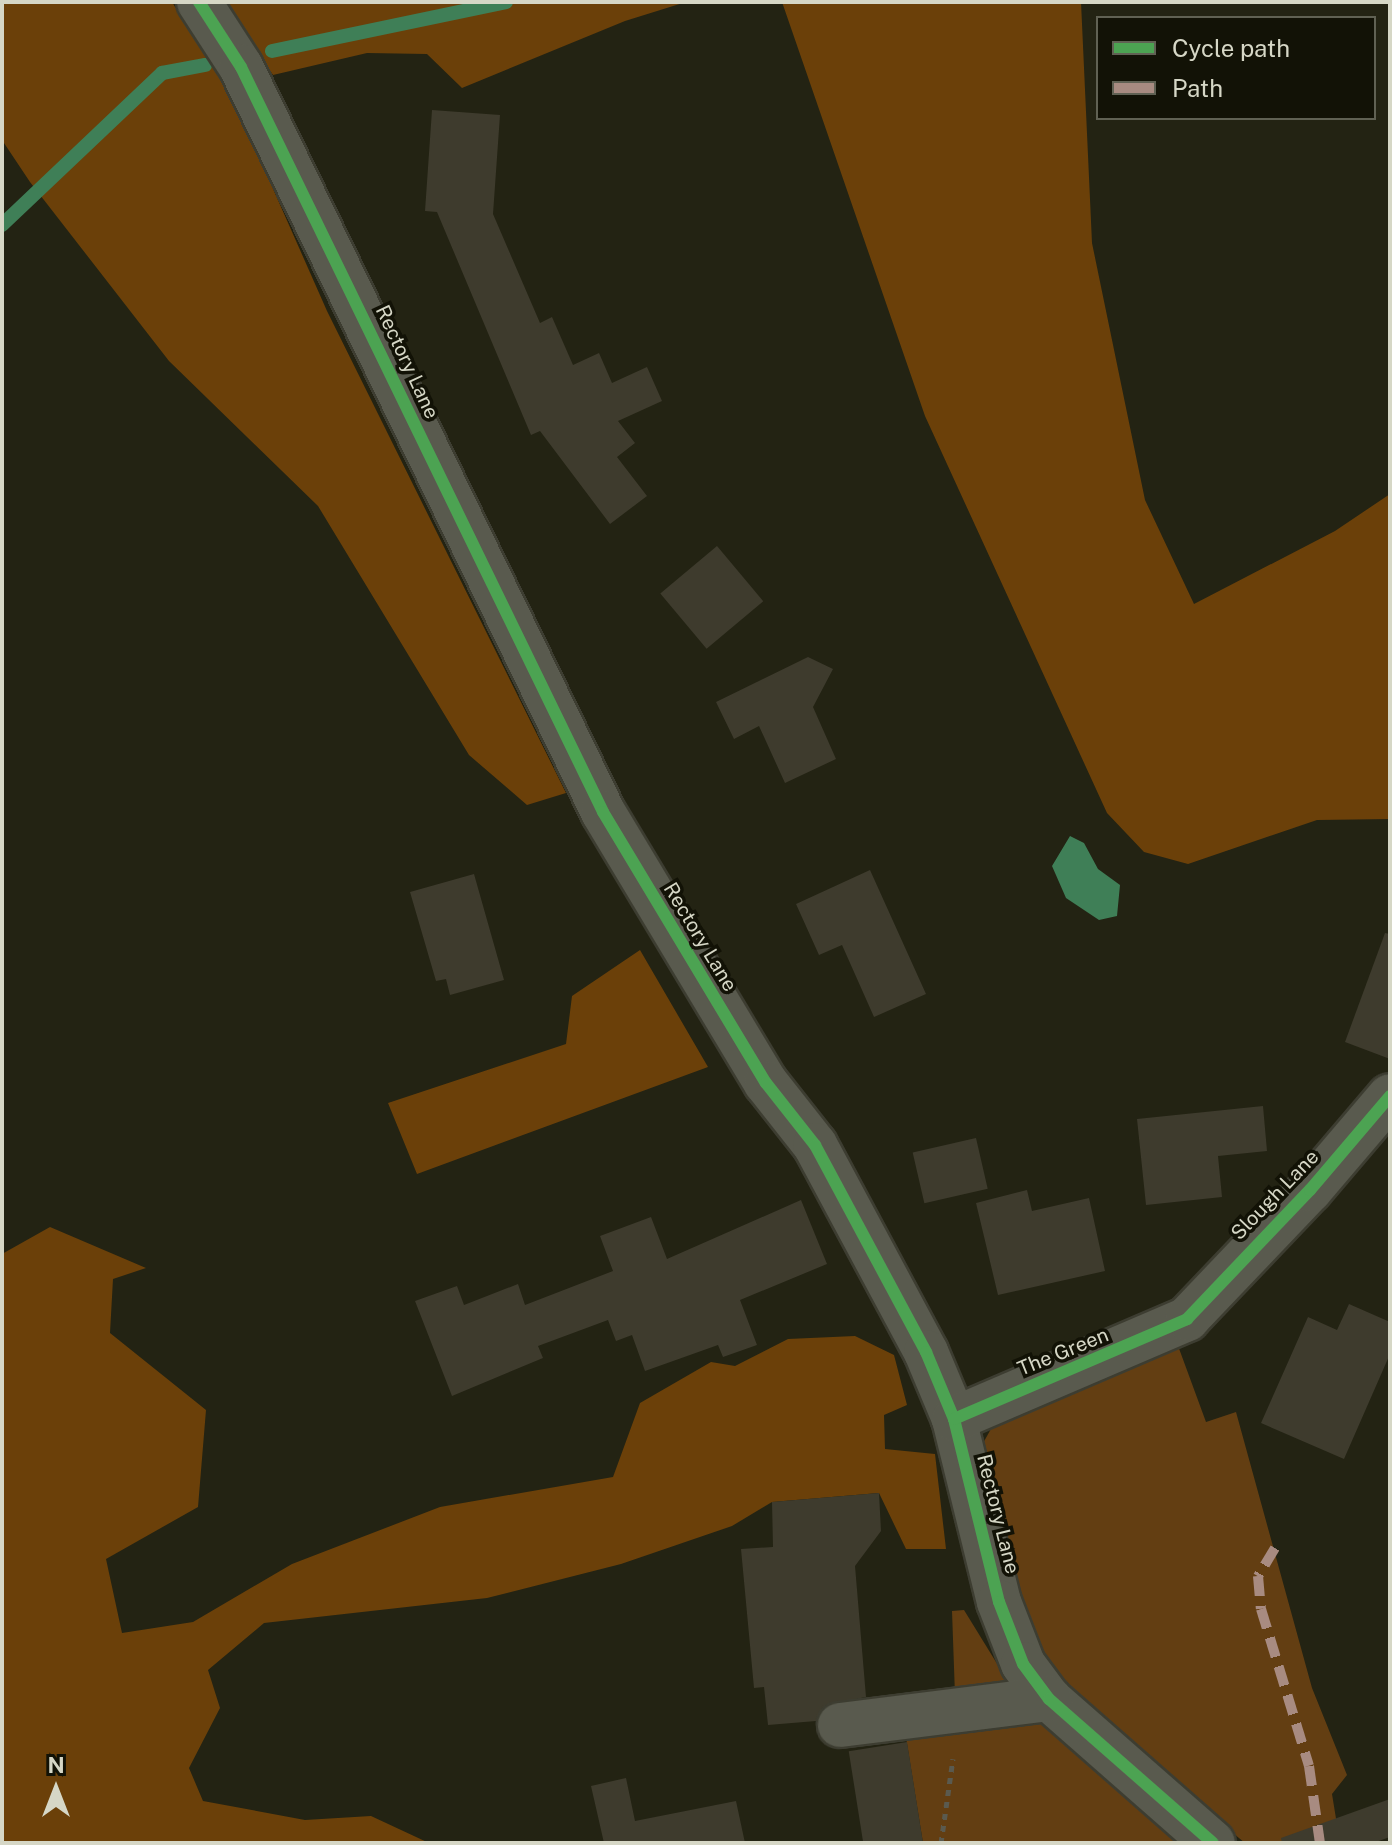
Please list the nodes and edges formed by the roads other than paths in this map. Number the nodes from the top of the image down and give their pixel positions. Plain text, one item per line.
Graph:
1 (199, 2) edge
2 (1390, 1096) edge
3 (1187, 1319) joint
4 (954, 1419) junction
5 (1049, 1699) junction
6 (840, 1725) dead end
7 (1213, 1843) edge

1 - 4 street, Rectory Lane
2 - 3 street, Slough Lane
3 - 4 street, The Green
4 - 5 street, Rectory Lane
5 - 6 street
5 - 7 street, Rectory Lane

